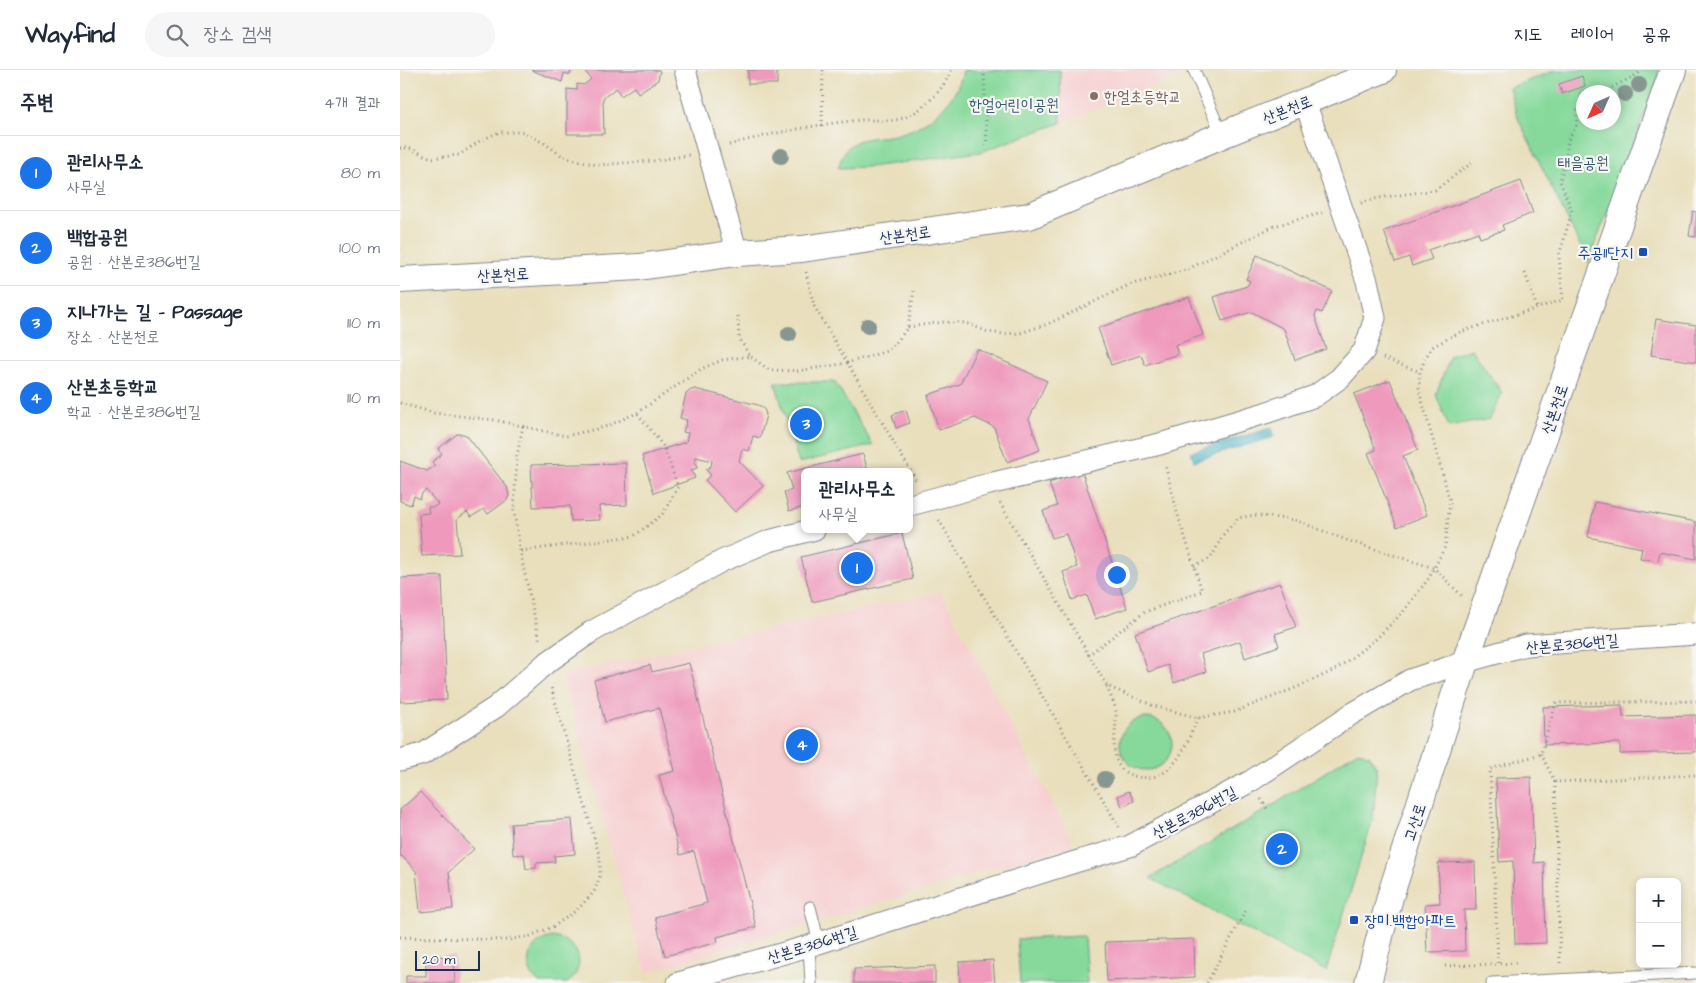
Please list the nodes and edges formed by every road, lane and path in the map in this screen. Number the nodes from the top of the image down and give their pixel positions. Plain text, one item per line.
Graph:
1 (685, 70) edge
2 (822, 70) edge
3 (984, 70) edge
4 (1194, 70) edge
5 (1383, 70) edge
6 (1641, 70) edge
7 (1673, 70) edge
8 (1617, 85) edge
9 (1305, 102) junction
10 (822, 126) dead end
11 (1576, 126) edge
12 (1222, 135) junction
13 (987, 150) dead end
14 (1473, 162) dead end
15 (1342, 207) junction
16 (802, 249) junction
17 (737, 253) junction
18 (1524, 273) dead end
19 (400, 280) edge
20 (914, 292) dead end
21 (1537, 308) junction
22 (738, 316) dead end
23 (908, 327) junction
24 (1364, 351) junction
25 (750, 356) junction
26 (847, 363) junction
27 (1420, 372) junction
28 (400, 403) edge
29 (637, 413) junction
30 (523, 426) junction
31 (1160, 444) junction
32 (901, 468) edge
33 (989, 484) junction
34 (913, 491) edge
35 (919, 503) edge
36 (801, 533) edge
37 (521, 551) junction
38 (1194, 566) junction
39 (1434, 568) junction
40 (1481, 616) junction
41 (1696, 634) edge
42 (1088, 655) junction
43 (1465, 662) junction
44 (545, 664) junction
45 (1107, 686) junction
46 (1696, 701) edge
47 (1198, 718) junction
48 (1541, 754) junction
49 (400, 760) edge
50 (1696, 776) edge
51 (1555, 782) junction
52 (1130, 846) junction
53 (810, 907) dead end
54 (1246, 910) dead end
55 (400, 937) edge
56 (814, 945) junction
57 (1560, 963) dead end
58 (1498, 964) dead end
59 (1696, 973) edge
60 (678, 983) edge
61 (811, 983) edge
62 (1207, 983) edge
63 (1368, 983) edge
64 (1492, 983) edge

1 - 17 street
2 - 10 path
3 - 13 path
4 - 12 lane
5 - 9 street, 산본천로
6 - 8 path
7 - 40 street, 산본천로
9 - 12 street, 산본천로
9 - 15 street
11 - 21 path
12 - 16 street, 산본천로
14 - 15 path
15 - 23 path
15 - 24 street
16 - 17 street, 산본천로
16 - 26 path
17 - 19 street, 산본천로
18 - 21 path
20 - 23 path
21 - 27 path
22 - 25 path
23 - 26 path
24 - 27 path
24 - 31 street
25 - 26 path
25 - 29 path
26 - 32 path
27 - 39 path
28 - 30 path
29 - 30 path
29 - 37 path
30 - 37 path
31 - 33 street
31 - 38 path
33 - 35 street
33 - 42 path
34 - 35 path
35 - 52 path
36 - 44 street
37 - 44 path
38 - 39 path
38 - 42 path
39 - 40 path
39 - 47 path
40 - 43 street, 산본천로
41 - 43 street, 산본로386번길
42 - 45 path
43 - 52 street, 산본로386번길
43 - 63 street, 고산로
44 - 49 street
44 - 55 path
45 - 47 path
45 - 47 path
46 - 48 path
48 - 51 path
48 - 58 path
50 - 51 path
51 - 57 path
52 - 56 street, 산본로386번길
53 - 56 lane
54 - 62 path
56 - 60 street, 산본로386번길
56 - 61 lane
59 - 64 lane

